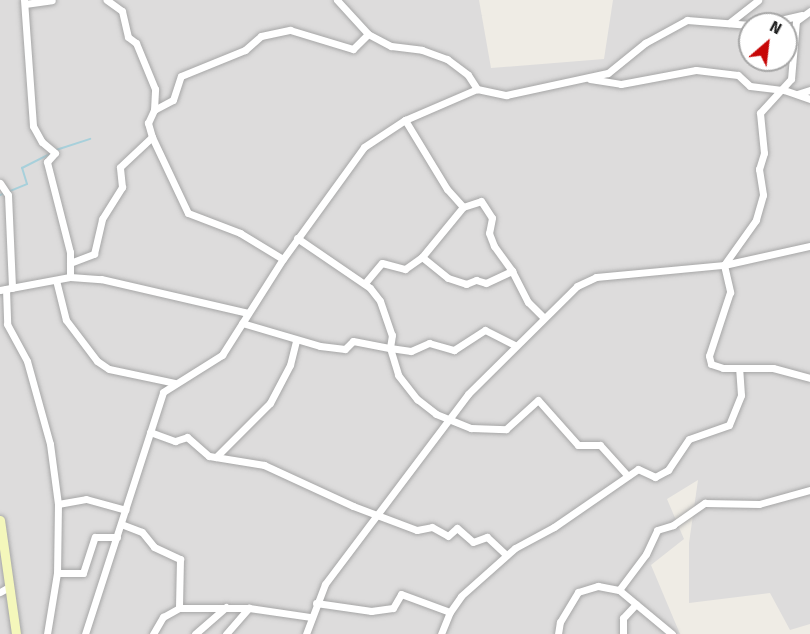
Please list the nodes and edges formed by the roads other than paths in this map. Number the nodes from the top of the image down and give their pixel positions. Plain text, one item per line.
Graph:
1 (52, 0) edge
2 (108, 0) edge
3 (337, 0) edge
4 (758, 0) edge
5 (25, 2) edge
6 (807, 14) edge
7 (729, 23) junction
8 (738, 24) edge
9 (368, 34) junction
10 (586, 79) junction
11 (477, 89) junction
12 (784, 90) junction
13 (810, 90) edge
14 (797, 94) junction
15 (810, 99) edge
16 (154, 110) junction
17 (405, 120) junction
18 (152, 137) junction
19 (4, 188) edge
20 (463, 207) junction
21 (297, 238) junction
22 (810, 246) edge
23 (422, 257) junction
24 (282, 259) junction
25 (70, 263) junction
26 (724, 265) junction
27 (512, 271) junction
28 (70, 277) junction
29 (56, 280) junction
30 (365, 283) junction
31 (6, 289) edge
32 (248, 313) junction
33 (543, 317) junction
34 (242, 323) junction
35 (296, 341) junction
36 (515, 345) junction
37 (390, 348) junction
38 (739, 369) junction
39 (810, 378) edge
40 (175, 383) junction
41 (450, 420) junction
42 (150, 432) junction
43 (216, 457) junction
44 (627, 475) junction
45 (810, 490) edge
46 (58, 504) junction
47 (126, 510) junction
48 (377, 515) junction
49 (0, 520) edge
50 (121, 524) junction
51 (1, 531) edge
52 (117, 537) junction
53 (506, 555) junction
54 (57, 573) junction
55 (4, 589) edge
56 (619, 590) junction
57 (316, 603) junction
58 (636, 604) junction
59 (226, 607) junction
60 (179, 608) junction
61 (249, 608) junction
62 (450, 612) junction
63 (311, 617) junction
64 (16, 634) edge
65 (47, 634) edge
66 (85, 634) edge
67 (153, 634) edge
68 (195, 634) edge
69 (226, 634) edge
70 (306, 634) edge
71 (441, 634) edge
72 (558, 634) edge
73 (623, 634) edge
74 (672, 634) edge

1 - 5 street
2 - 16 street
3 - 9 street
4 - 7 street
5 - 25 street
6 - 12 street
7 - 8 street
7 - 10 street
9 - 11 street
9 - 16 street
10 - 11 street
10 - 12 street
11 - 17 street
12 - 14 street
12 - 26 street
13 - 14 street
14 - 15 street
16 - 18 street
17 - 20 street
17 - 21 street
18 - 24 street
18 - 25 street
19 - 31 street
20 - 23 street
20 - 27 street
21 - 24 street
21 - 30 street
22 - 26 street
23 - 27 street
23 - 30 street
24 - 32 street
25 - 28 street
26 - 33 street
26 - 38 street
27 - 33 street
28 - 29 street
28 - 32 street
29 - 31 street
29 - 40 street
30 - 37 street
31 - 46 street
32 - 34 street
33 - 36 street
34 - 35 street
34 - 40 street
35 - 37 street
35 - 43 street
36 - 37 street
36 - 41 street
37 - 41 street
38 - 39 street
38 - 44 street
40 - 42 street
41 - 44 street
41 - 48 street
42 - 43 street
42 - 47 street
43 - 48 street
44 - 53 street
45 - 56 street
46 - 47 street
46 - 54 street
47 - 50 street
48 - 53 street
48 - 57 street
49 - 51 main road
50 - 52 street
50 - 60 street
51 - 55 main road
52 - 54 street
52 - 66 street
53 - 62 street
54 - 65 street
55 - 64 main road
56 - 58 street
56 - 72 street
57 - 62 street
57 - 63 street
58 - 73 street
58 - 74 street
59 - 60 street
59 - 61 street
59 - 68 street
60 - 67 street
61 - 63 street
61 - 69 street
62 - 71 street
63 - 70 street

